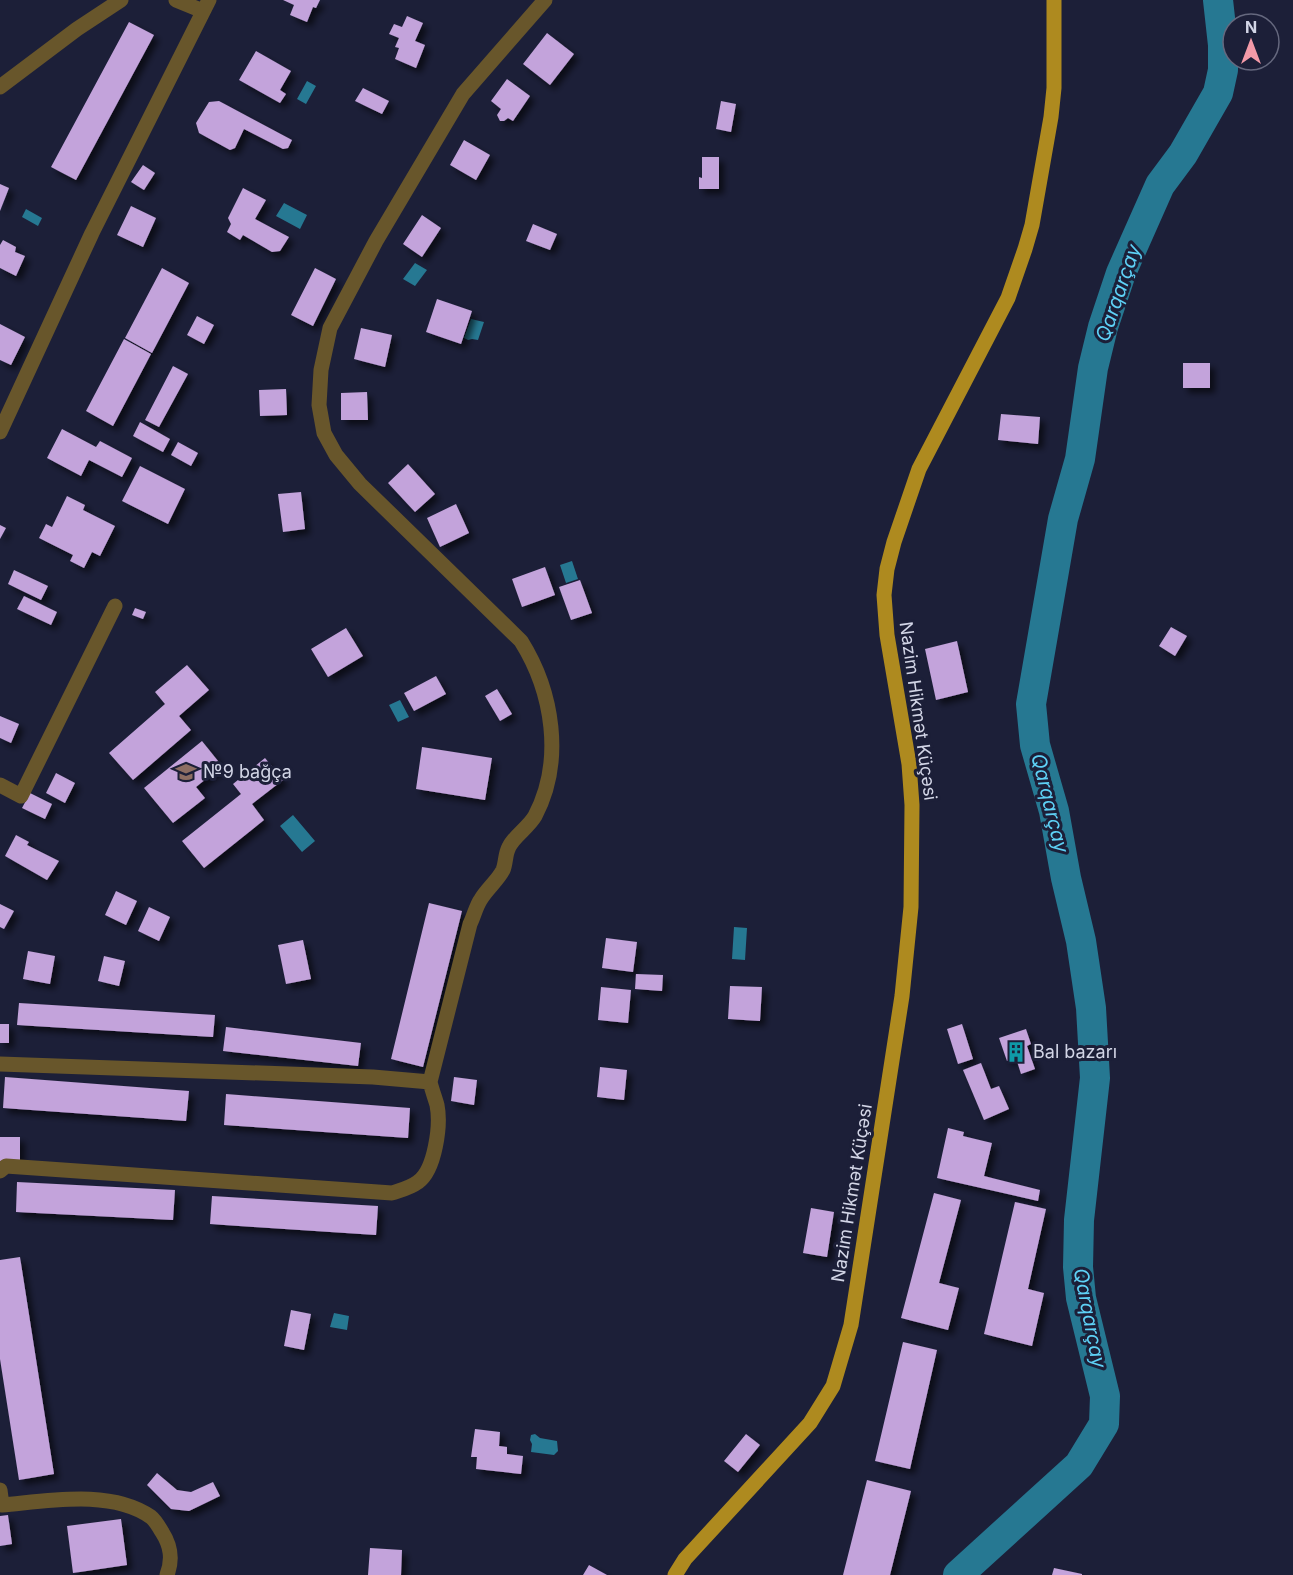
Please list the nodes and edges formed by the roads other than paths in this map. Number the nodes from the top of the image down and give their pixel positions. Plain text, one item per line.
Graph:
1 (121, 0) edge
2 (176, 0) edge
3 (545, 0) edge
4 (1054, 0) edge
5 (206, 5) edge
6 (0, 87) edge
7 (0, 432) edge
8 (115, 606) dead end
9 (0, 785) edge
10 (0, 1064) edge
11 (430, 1082) junction
12 (0, 1171) edge
13 (0, 1490) edge
14 (167, 1575) edge
15 (675, 1575) edge

1 - 6 street
2 - 5 street
3 - 11 street
4 - 15 main road, Nazim Hikmət Küçəsi
5 - 7 street
8 - 9 street
10 - 11 street
11 - 12 street
13 - 14 street

